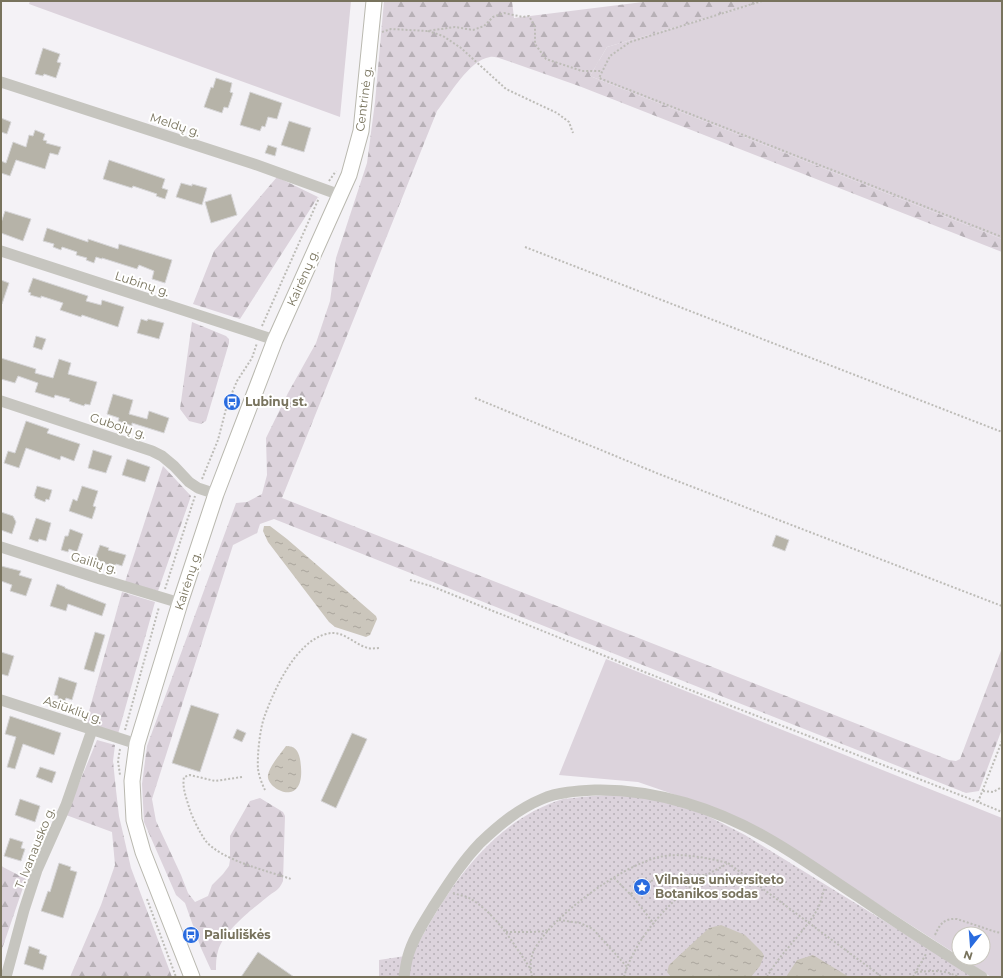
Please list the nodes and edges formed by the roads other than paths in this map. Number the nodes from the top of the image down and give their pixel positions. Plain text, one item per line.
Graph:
1 (374, 1) edge
2 (1, 82) edge
3 (340, 195) junction
4 (1, 251) edge
5 (275, 340) junction
6 (1, 401) edge
7 (216, 494) junction
8 (1, 547) edge
9 (180, 603) junction
10 (1, 700) edge
11 (92, 730) junction
12 (137, 744) junction
13 (6, 977) edge
14 (192, 977) edge
15 (404, 977) edge
16 (982, 977) edge

1 - 3 main road, Centrinė g.
2 - 3 street, Meldų g.
3 - 5 main road, Kairėnų g.
4 - 5 street, Lubinų g.
5 - 7 main road, Kairėnų g.
6 - 7 street, Gubojų g.
7 - 9 main road, Kairėnų g.
8 - 9 street, Gailių g.
9 - 12 main road, Kairėnų g.
10 - 11 street, Asiūklių g.
11 - 12 street, Asiūklių g.
11 - 13 street, T. Ivanausko g.
12 - 14 main road, Kairėnų g.
15 - 16 street

